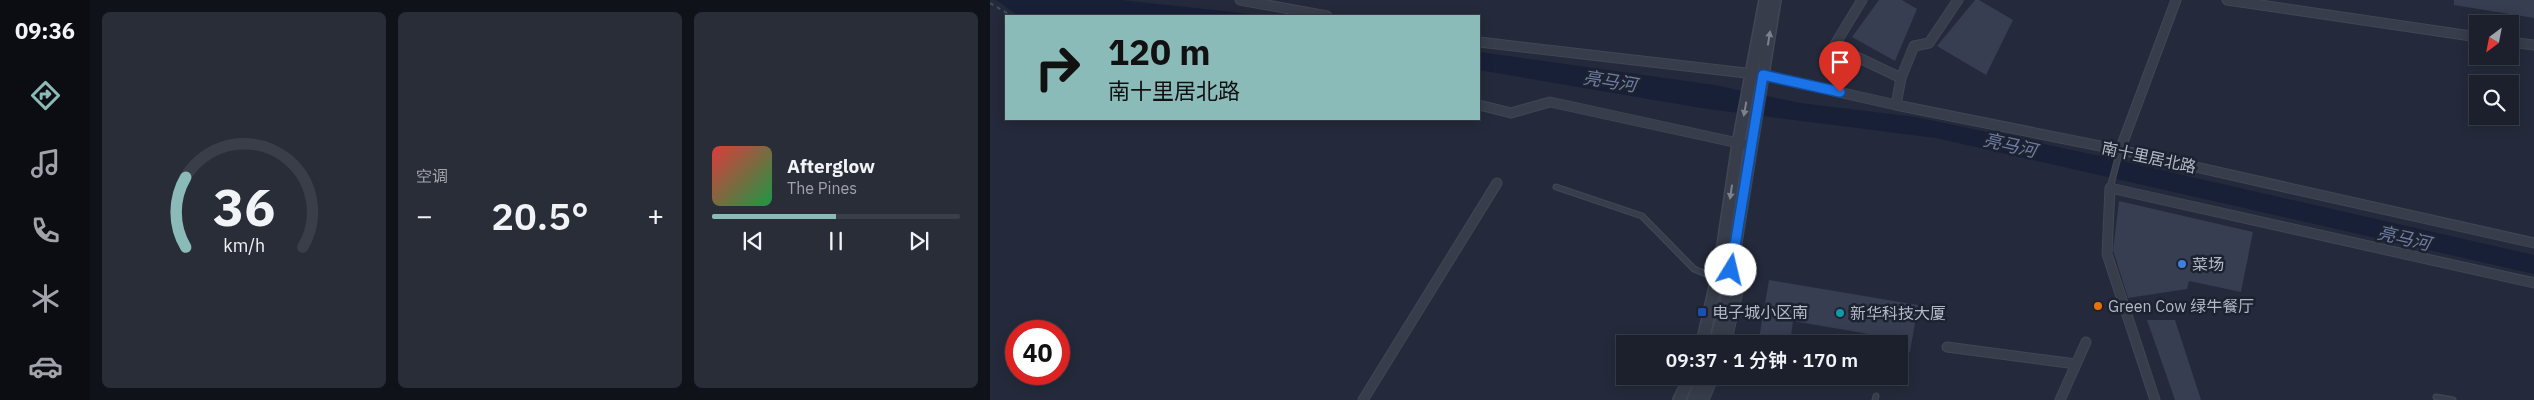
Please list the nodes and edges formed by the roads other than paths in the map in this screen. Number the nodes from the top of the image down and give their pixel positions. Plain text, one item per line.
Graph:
1 (1240, 0) edge
2 (1765, 0) edge
3 (1775, 0) edge
4 (1862, 0) edge
5 (1958, 0) edge
6 (2176, 0) edge
7 (2226, 0) edge
8 (2278, 4) edge
9 (1322, 15) edge
10 (2469, 36) edge
11 (1480, 42) edge
12 (2519, 44) edge
13 (2534, 46) edge
14 (1751, 73) junction
15 (1763, 75) junction
16 (1901, 78) junction
17 (1480, 105) edge
18 (1896, 105) junction
19 (1738, 144) junction
20 (1752, 146) junction
21 (2120, 150) junction
22 (1497, 183) dead end
23 (1556, 187) dead end
24 (2110, 188) junction
25 (2534, 244) edge
26 (1734, 253) junction
27 (1718, 280) junction
28 (2534, 283) edge
29 (1729, 284) junction
30 (1704, 335) edge
31 (1717, 335) edge
32 (1728, 335) edge
33 (2086, 342) dead end
34 (1947, 347) dead end
35 (2076, 364) junction
36 (1686, 385) edge
37 (1700, 385) edge
38 (1710, 385) edge
39 (2436, 397) dead end
40 (1363, 400) edge
41 (1679, 400) edge
42 (1693, 400) edge
43 (1704, 400) edge
44 (2060, 400) edge
45 (2155, 400) edge
46 (2453, 400) edge

1 - 9 street
2 - 14 street
15 -> 3 street
4 - 16 street
5 - 16 street
6 - 21 street
7 - 8 street
8 - 10 street
11 - 14 street, 南十里居北路
12 - 13 street
14 - 15 street, 南十里居北路
14 -> 19 street
15 - 18 street, 南十里居北路
15 - 20 street
16 - 18 street
17 - 19 street
18 - 21 street, 南十里居北路
19 - 20 street
19 -> 27 street
20 - 26 street
21 - 24 lane
21 - 25 street, 南十里居北路
22 - 40 street
23 - 27 lane
24 - 28 street
24 - 45 street
26 - 29 street
26 - 32 street
27 - 29 lane
27 - 30 street
29 - 31 street
33 - 35 street
34 - 35 street
35 - 44 street
36 - 41 street
37 - 42 street
38 - 43 street
39 - 46 lane

